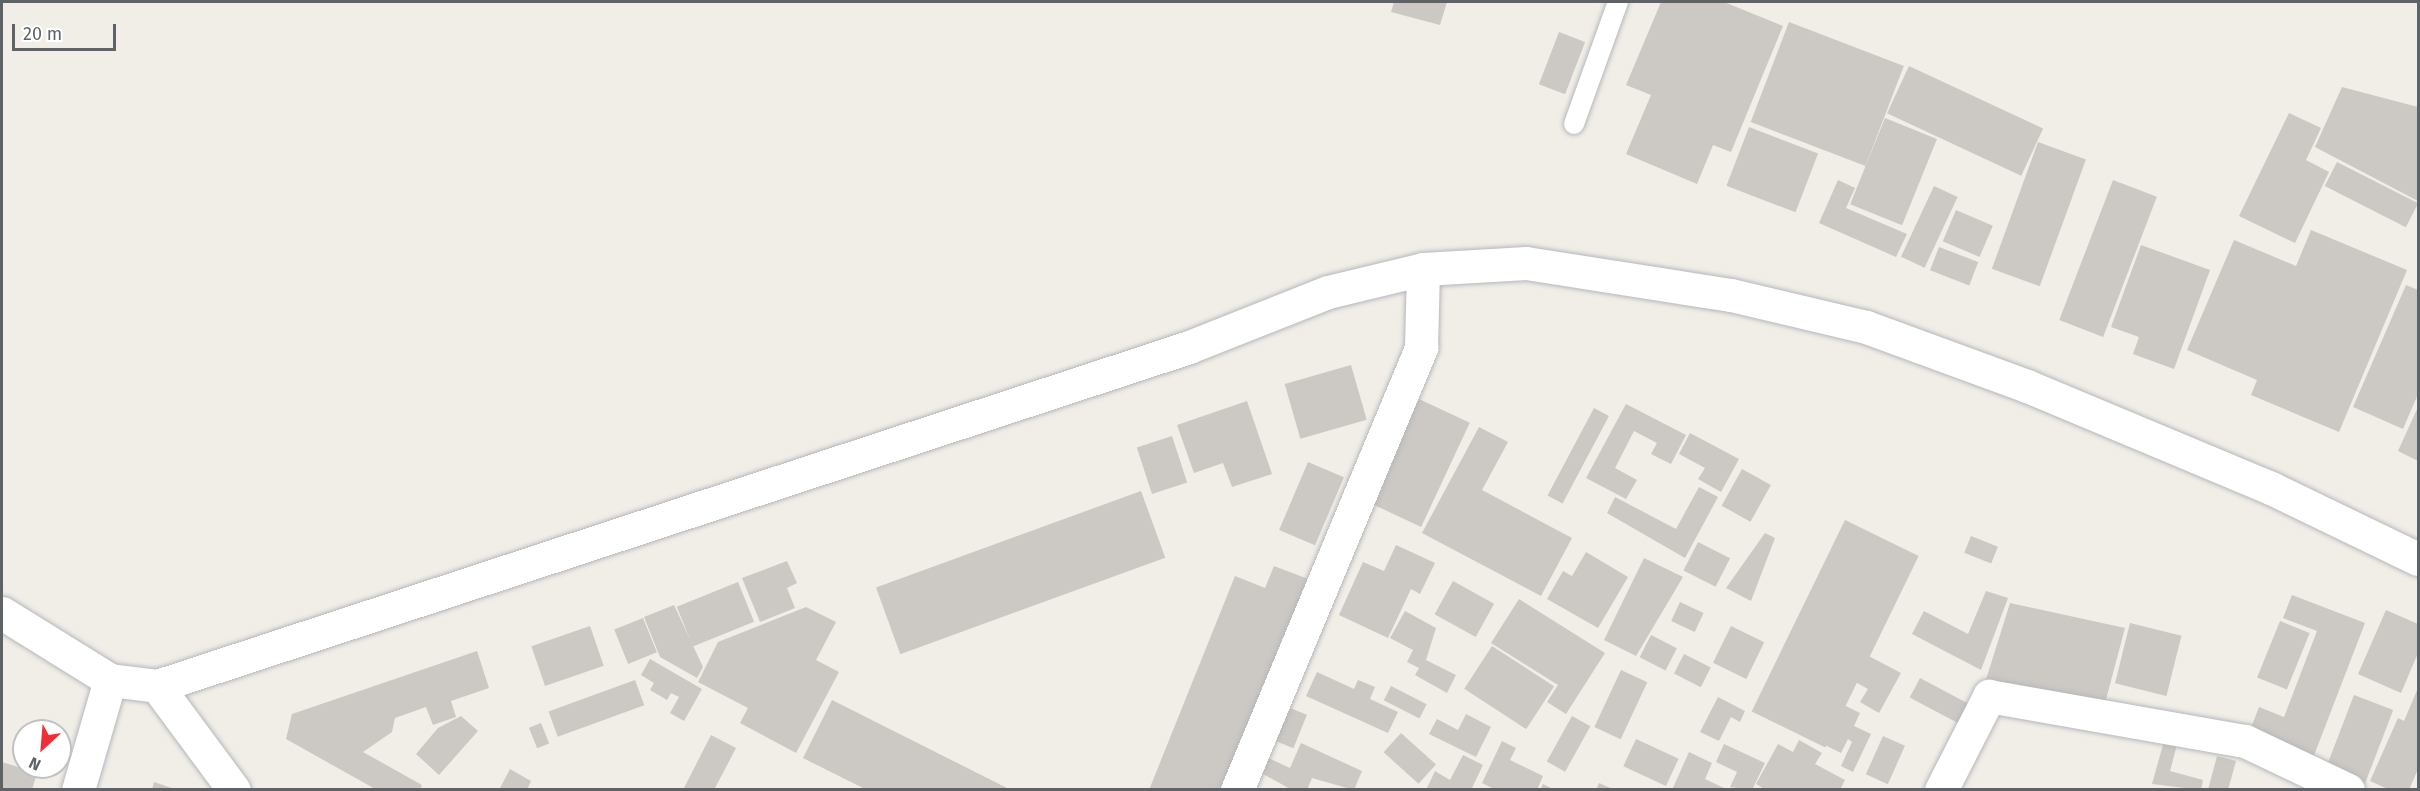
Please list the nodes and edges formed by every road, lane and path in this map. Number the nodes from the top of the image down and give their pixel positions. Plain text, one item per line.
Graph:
1 (1618, 2) edge
2 (1574, 124) dead end
3 (1423, 269) junction
4 (2418, 559) edge
5 (2, 613) edge
6 (110, 680) junction
7 (157, 686) junction
8 (78, 789) edge
9 (234, 789) edge
10 (1237, 789) edge
11 (1941, 789) edge
12 (2348, 789) edge

1 - 2 lane
3 - 4 main road
3 - 7 main road
3 - 10 main road
5 - 6 main road
6 - 7 main road
6 - 8 main road
7 - 9 main road
11 - 12 main road

